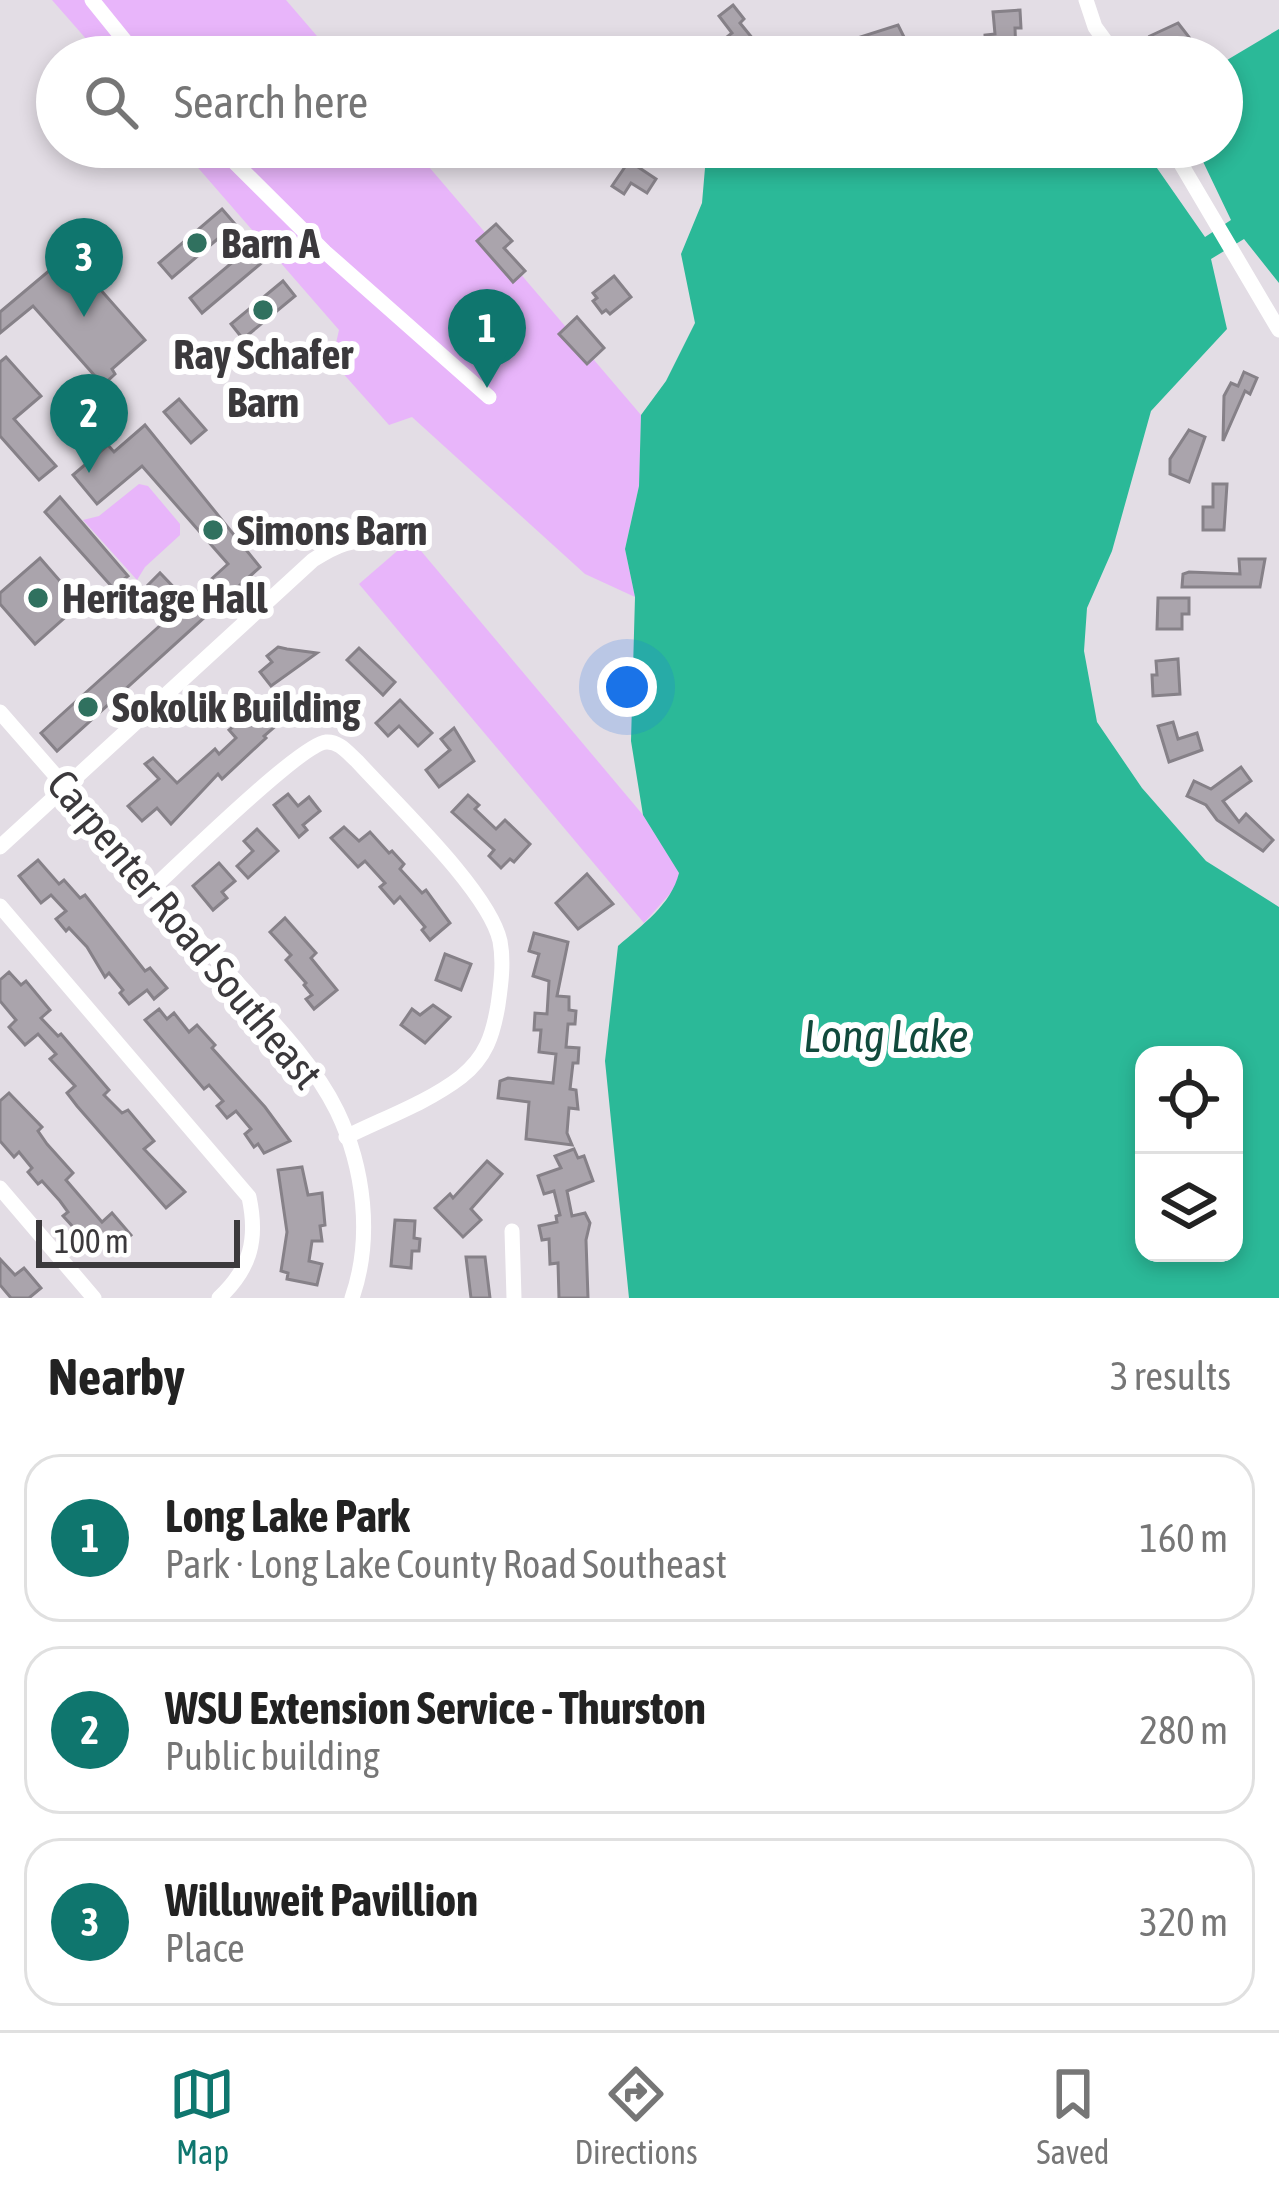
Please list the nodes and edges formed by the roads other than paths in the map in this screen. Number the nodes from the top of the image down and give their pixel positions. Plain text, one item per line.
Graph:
1 (92, 0) edge
2 (1086, 0) edge
3 (121, 36) edge
4 (1102, 36) edge
5 (240, 168) edge
6 (1183, 168) edge
7 (1279, 330) edge
8 (489, 397) dead end
9 (380, 544) dead end
10 (0, 712) edge
11 (67, 788) junction
12 (0, 847) edge
13 (154, 887) junction
14 (0, 906) edge
15 (346, 1136) junction
16 (0, 1189) edge
17 (512, 1231) dead end
18 (94, 1298) edge
19 (219, 1298) edge
20 (352, 1298) edge
21 (514, 1298) edge

1 - 3 street
2 - 4 street
5 - 8 street
6 - 7 street
9 - 11 street
10 - 11 street, Carpenter Road Southeast
11 - 12 street
11 - 13 street, Carpenter Road Southeast
13 - 15 street, Carpenter Road Southeast
13 - 15 street
14 - 19 street
15 - 20 street, Carpenter Road Southeast
16 - 18 street
17 - 21 street

